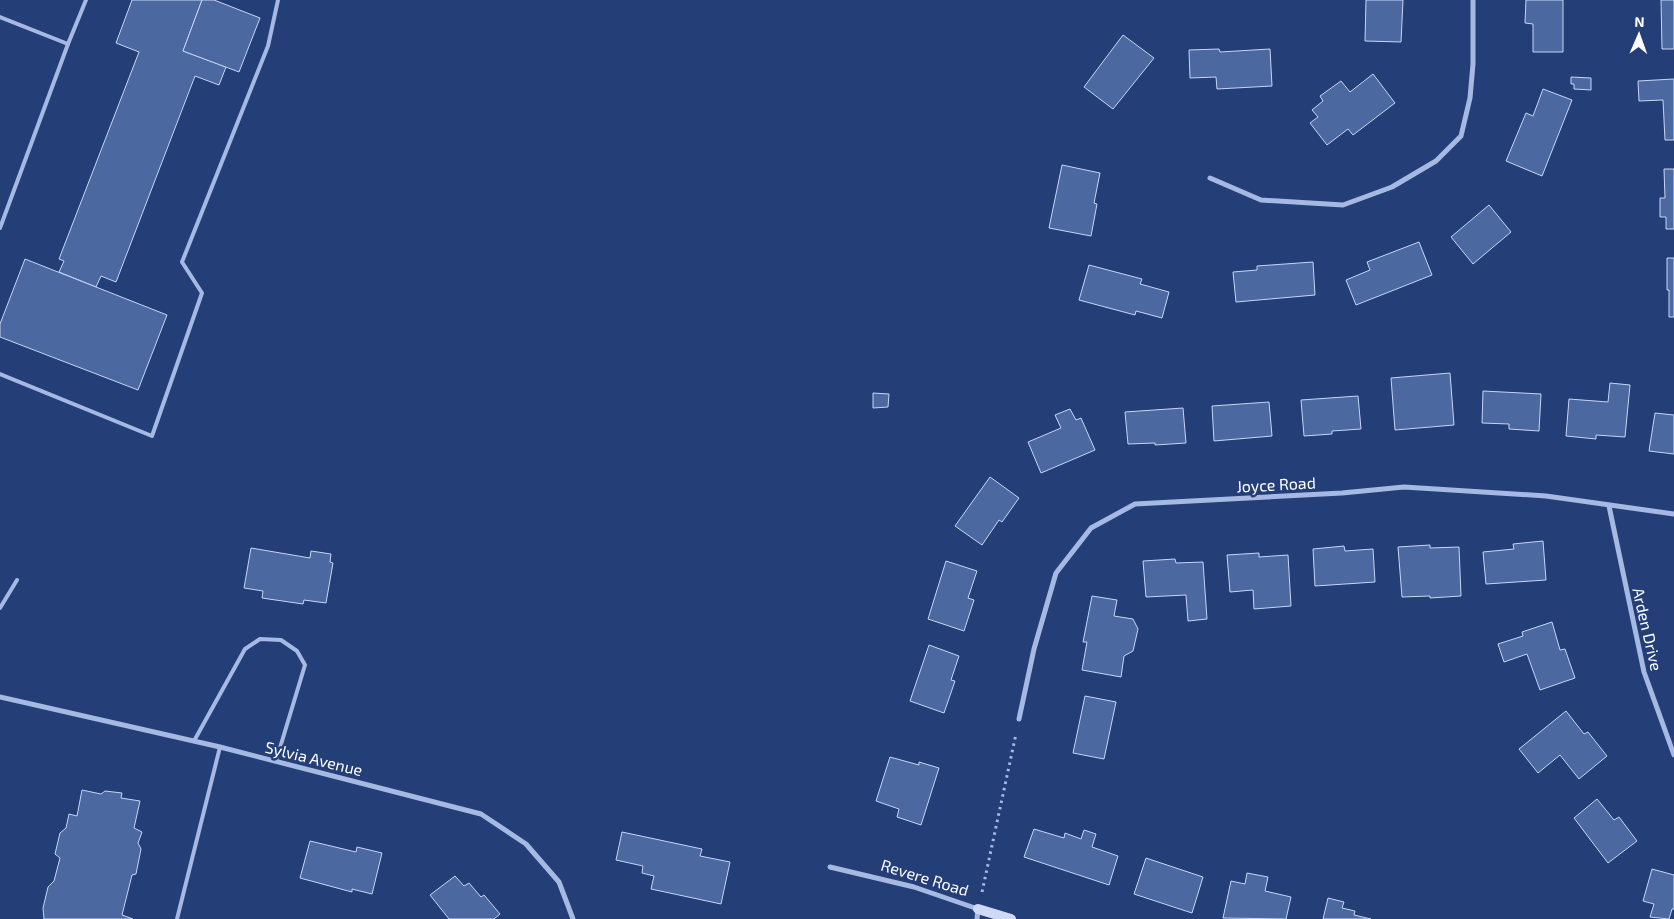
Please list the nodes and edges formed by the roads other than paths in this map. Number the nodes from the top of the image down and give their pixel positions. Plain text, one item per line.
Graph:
1 (86, 0) edge
2 (278, 0) edge
3 (1473, 0) edge
4 (0, 17) edge
5 (68, 44) junction
6 (1210, 178) dead end
7 (0, 228) edge
8 (0, 374) edge
9 (1608, 506) junction
10 (1674, 514) edge
11 (17, 580) dead end
12 (0, 608) edge
13 (0, 696) edge
14 (1019, 719) road end
15 (194, 741) junction
16 (220, 747) junction
17 (1674, 755) edge
18 (276, 761) junction
19 (830, 867) dead end
20 (978, 914) edge
21 (177, 919) edge
22 (573, 919) edge
23 (1011, 919) edge

1 - 5 lane
2 - 8 lane
3 - 6 street
4 - 5 lane
5 - 7 lane
9 - 10 street, Joyce Road
9 - 14 street, Joyce Road
9 - 17 street, Arden Drive
11 - 12 lane
13 - 15 street, Sylvia Avenue
15 - 16 street, Sylvia Avenue
15 - 18 lane
16 - 18 street, Sylvia Avenue
16 - 21 lane
18 - 22 street, Sylvia Avenue
19 - 20 street, Revere Road
20 - 23 street, Revere Road

